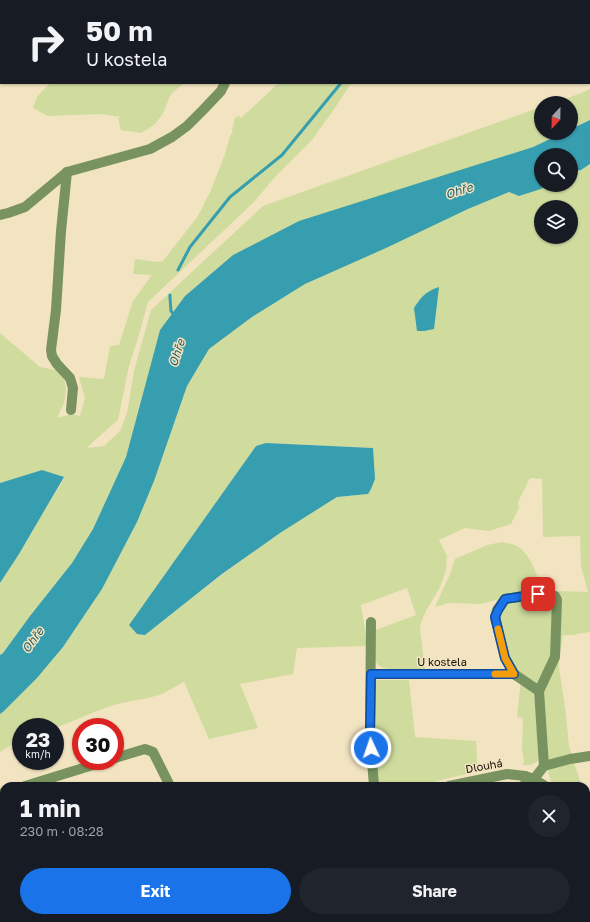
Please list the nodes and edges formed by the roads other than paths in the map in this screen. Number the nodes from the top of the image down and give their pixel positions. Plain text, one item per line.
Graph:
1 (224, 84) edge
2 (67, 172) junction
3 (0, 215) edge
4 (71, 410) dead end
5 (371, 622) dead end
6 (371, 674) junction
7 (514, 674) junction
8 (539, 691) junction
9 (124, 755) edge
10 (590, 756) edge
11 (544, 766) junction
12 (77, 770) edge
13 (528, 780) edge
14 (38, 782) edge
15 (168, 782) edge
16 (374, 782) edge
17 (464, 782) edge

1 - 2 street
2 - 3 street
2 - 4 street
5 - 6 street
6 - 7 street, U kostela
6 - 16 street
7 - 8 street
7 - 8 street
8 - 11 street
9 - 15 street
10 - 11 street
11 - 13 street
12 - 14 street
13 - 17 street, Dlouhá

